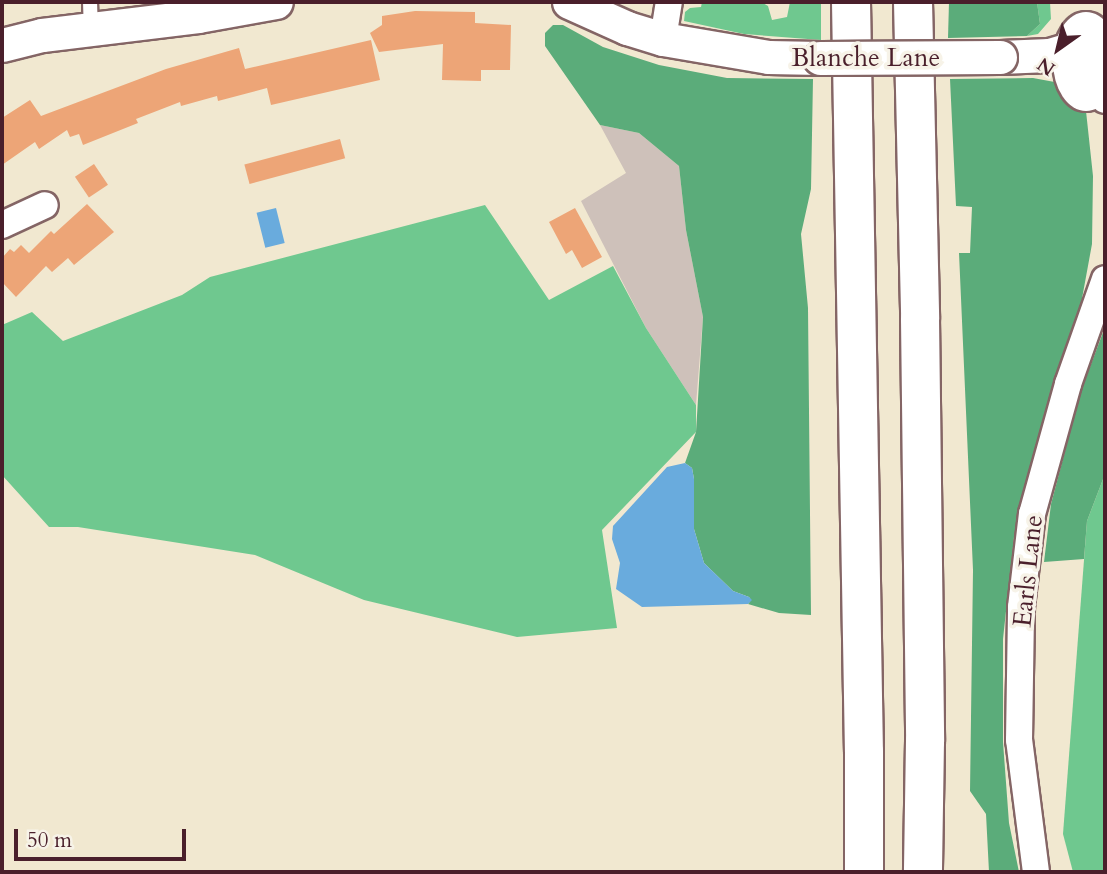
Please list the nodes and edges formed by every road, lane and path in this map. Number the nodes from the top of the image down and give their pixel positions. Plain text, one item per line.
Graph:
1 (276, 2) edge
2 (569, 2) edge
3 (669, 2) edge
4 (851, 2) edge
5 (913, 2) edge
6 (91, 15) edge
7 (1079, 34) edge
8 (663, 39) junction
9 (2, 45) edge
10 (1105, 100) edge
11 (45, 205) dead end
12 (2, 225) edge
13 (1105, 279) edge
14 (864, 872) edge
15 (923, 872) edge
16 (1035, 872) edge

1 - 6 street
2 - 8 street, Blanche Lane
3 - 8 street
4 - 14 highway
5 - 15 highway
6 - 9 street
7 - 8 street, Blanche Lane, bridge
7 - 10 street
11 - 12 street
13 - 16 street, Earls Lane

